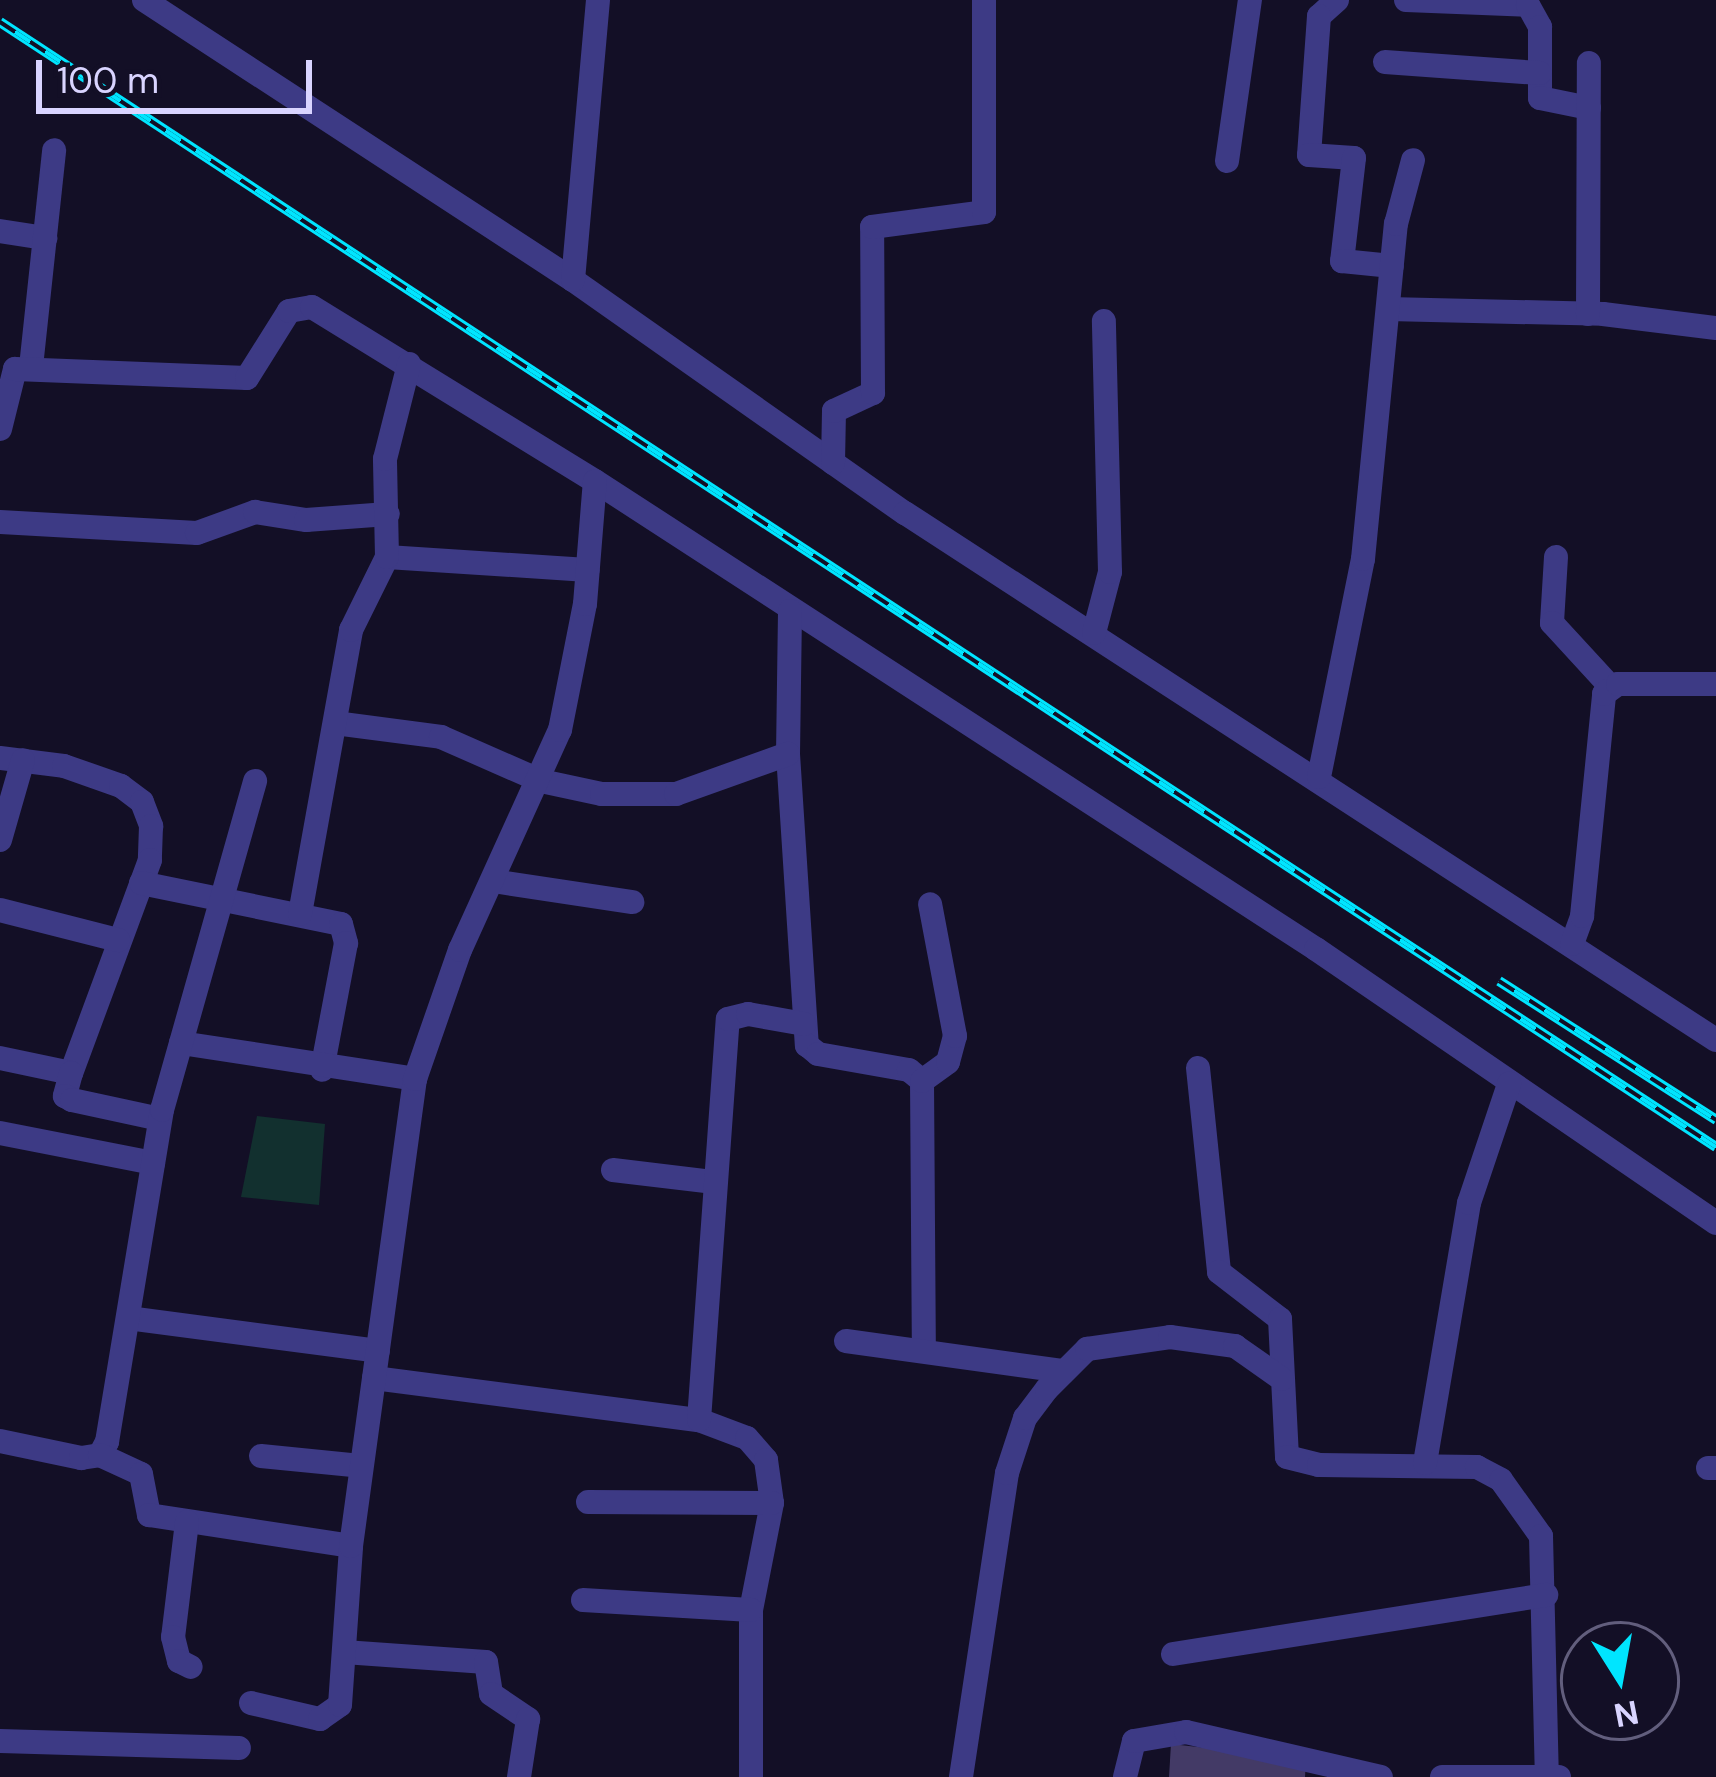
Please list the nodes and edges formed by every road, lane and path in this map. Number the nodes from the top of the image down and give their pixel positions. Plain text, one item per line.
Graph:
1 (144, 0) edge
2 (598, 0) edge
3 (984, 0) edge
4 (1250, 0) edge
5 (1406, 0) edge
6 (1327, 2) edge
7 (1385, 62) dead end
8 (1589, 63) dead end
9 (1540, 74) junction
10 (1589, 107) junction
11 (54, 149) dead end
12 (1227, 160) dead end
13 (1413, 160) dead end
14 (0, 231) edge
15 (45, 238) junction
16 (1392, 266) junction
17 (572, 280) junction
18 (1388, 309) junction
19 (1588, 314) junction
20 (1105, 320) dead end
21 (1716, 328) edge
22 (409, 364) junction
23 (31, 367) junction
24 (0, 425) edge
25 (833, 463) junction
26 (595, 481) junction
27 (388, 514) junction
28 (0, 522) edge
29 (387, 557) junction
30 (1556, 557) dead end
31 (588, 570) junction
32 (790, 611) junction
33 (1094, 634) junction
34 (1716, 684) edge
35 (1610, 685) junction
36 (335, 723) junction
37 (788, 754) junction
38 (12, 759) edge
39 (1319, 777) junction
40 (255, 781) dead end
41 (541, 781) junction
42 (0, 840) edge
43 (493, 881) junction
44 (141, 883) junction
45 (221, 900) junction
46 (632, 902) dead end
47 (930, 904) dead end
48 (0, 910) edge
49 (300, 914) junction
50 (118, 940) junction
51 (1572, 944) junction
52 (804, 1024) junction
53 (1716, 1040) edge
54 (181, 1043) junction
55 (0, 1058) edge
56 (1198, 1068) dead end
57 (322, 1070) junction
58 (70, 1073) junction
59 (416, 1079) junction
60 (922, 1081) junction
61 (1509, 1084) junction
62 (160, 1120) junction
63 (0, 1133) edge
64 (153, 1163) junction
65 (613, 1170) dead end
66 (714, 1182) junction
67 (1716, 1223) edge
68 (128, 1318) junction
69 (846, 1340) dead end
70 (924, 1347) junction
71 (378, 1351) junction
72 (1062, 1371) junction
73 (374, 1378) junction
74 (1282, 1378) junction
75 (699, 1420) junction
76 (0, 1441) edge
77 (100, 1455) junction
78 (261, 1456) dead end
79 (1425, 1463) junction
80 (362, 1466) junction
81 (588, 1502) dead end
82 (772, 1503) junction
83 (187, 1522) junction
84 (351, 1546) junction
85 (1546, 1595) junction
86 (583, 1600) dead end
87 (751, 1610) junction
88 (344, 1652) junction
89 (1172, 1654) dead end
90 (190, 1667) dead end
91 (250, 1703) dead end
92 (0, 1741) edge
93 (239, 1748) dead end
94 (1553, 1776) edge
95 (519, 1777) edge
96 (751, 1777) edge
97 (961, 1777) edge
98 (1126, 1777) edge
99 (1381, 1777) edge
100 (1442, 1777) edge

1 - 17 street
2 - 17 street
3 - 25 street
4 - 12 street
5 - 9 street
6 - 16 street
7 - 9 street
8 - 10 street
9 - 10 street
10 - 19 street
11 - 15 street
13 - 16 street
14 - 15 street
15 - 23 street
16 - 18 street
17 - 25 street
18 - 19 street
18 - 39 street
19 - 21 street
20 - 33 street
22 - 23 street
22 - 26 street
22 - 27 street
23 - 24 street
25 - 33 street
26 - 31 street
26 - 32 street
27 - 28 street
27 - 29 street
29 - 31 street
29 - 36 street
30 - 35 street
31 - 41 street
32 - 37 street
32 - 61 street
33 - 39 street
34 - 35 street
35 - 51 street
36 - 41 street
36 - 49 street
37 - 41 street
37 - 52 street
38 - 42 street
38 - 44 street
39 - 51 street
40 - 45 street
41 - 43 street
43 - 46 street
43 - 59 street
44 - 45 street
44 - 50 street
45 - 49 street
45 - 54 street
47 - 60 street
48 - 50 street
49 - 57 street
50 - 58 street
51 - 53 street
52 - 60 street
52 - 66 street
54 - 57 street
54 - 62 street
55 - 58 street
56 - 74 street
57 - 59 street
58 - 62 street
59 - 71 street
60 - 70 street
61 - 67 street
61 - 79 street
62 - 64 street
63 - 64 street
64 - 68 street
65 - 66 street
66 - 75 street
68 - 71 street
68 - 77 street
69 - 70 street
70 - 72 street
71 - 73 street
72 - 74 street
72 - 97 street
73 - 75 street
73 - 80 street
74 - 79 street
75 - 82 street
76 - 77 street
77 - 83 street
78 - 80 street
79 - 85 street
80 - 84 street
81 - 82 street
82 - 87 street
83 - 84 street
83 - 90 street
84 - 88 street
85 - 89 street
85 - 94 street
86 - 87 street
87 - 96 street
88 - 91 street
88 - 95 street
92 - 93 street
94 - 100 street
98 - 99 street

